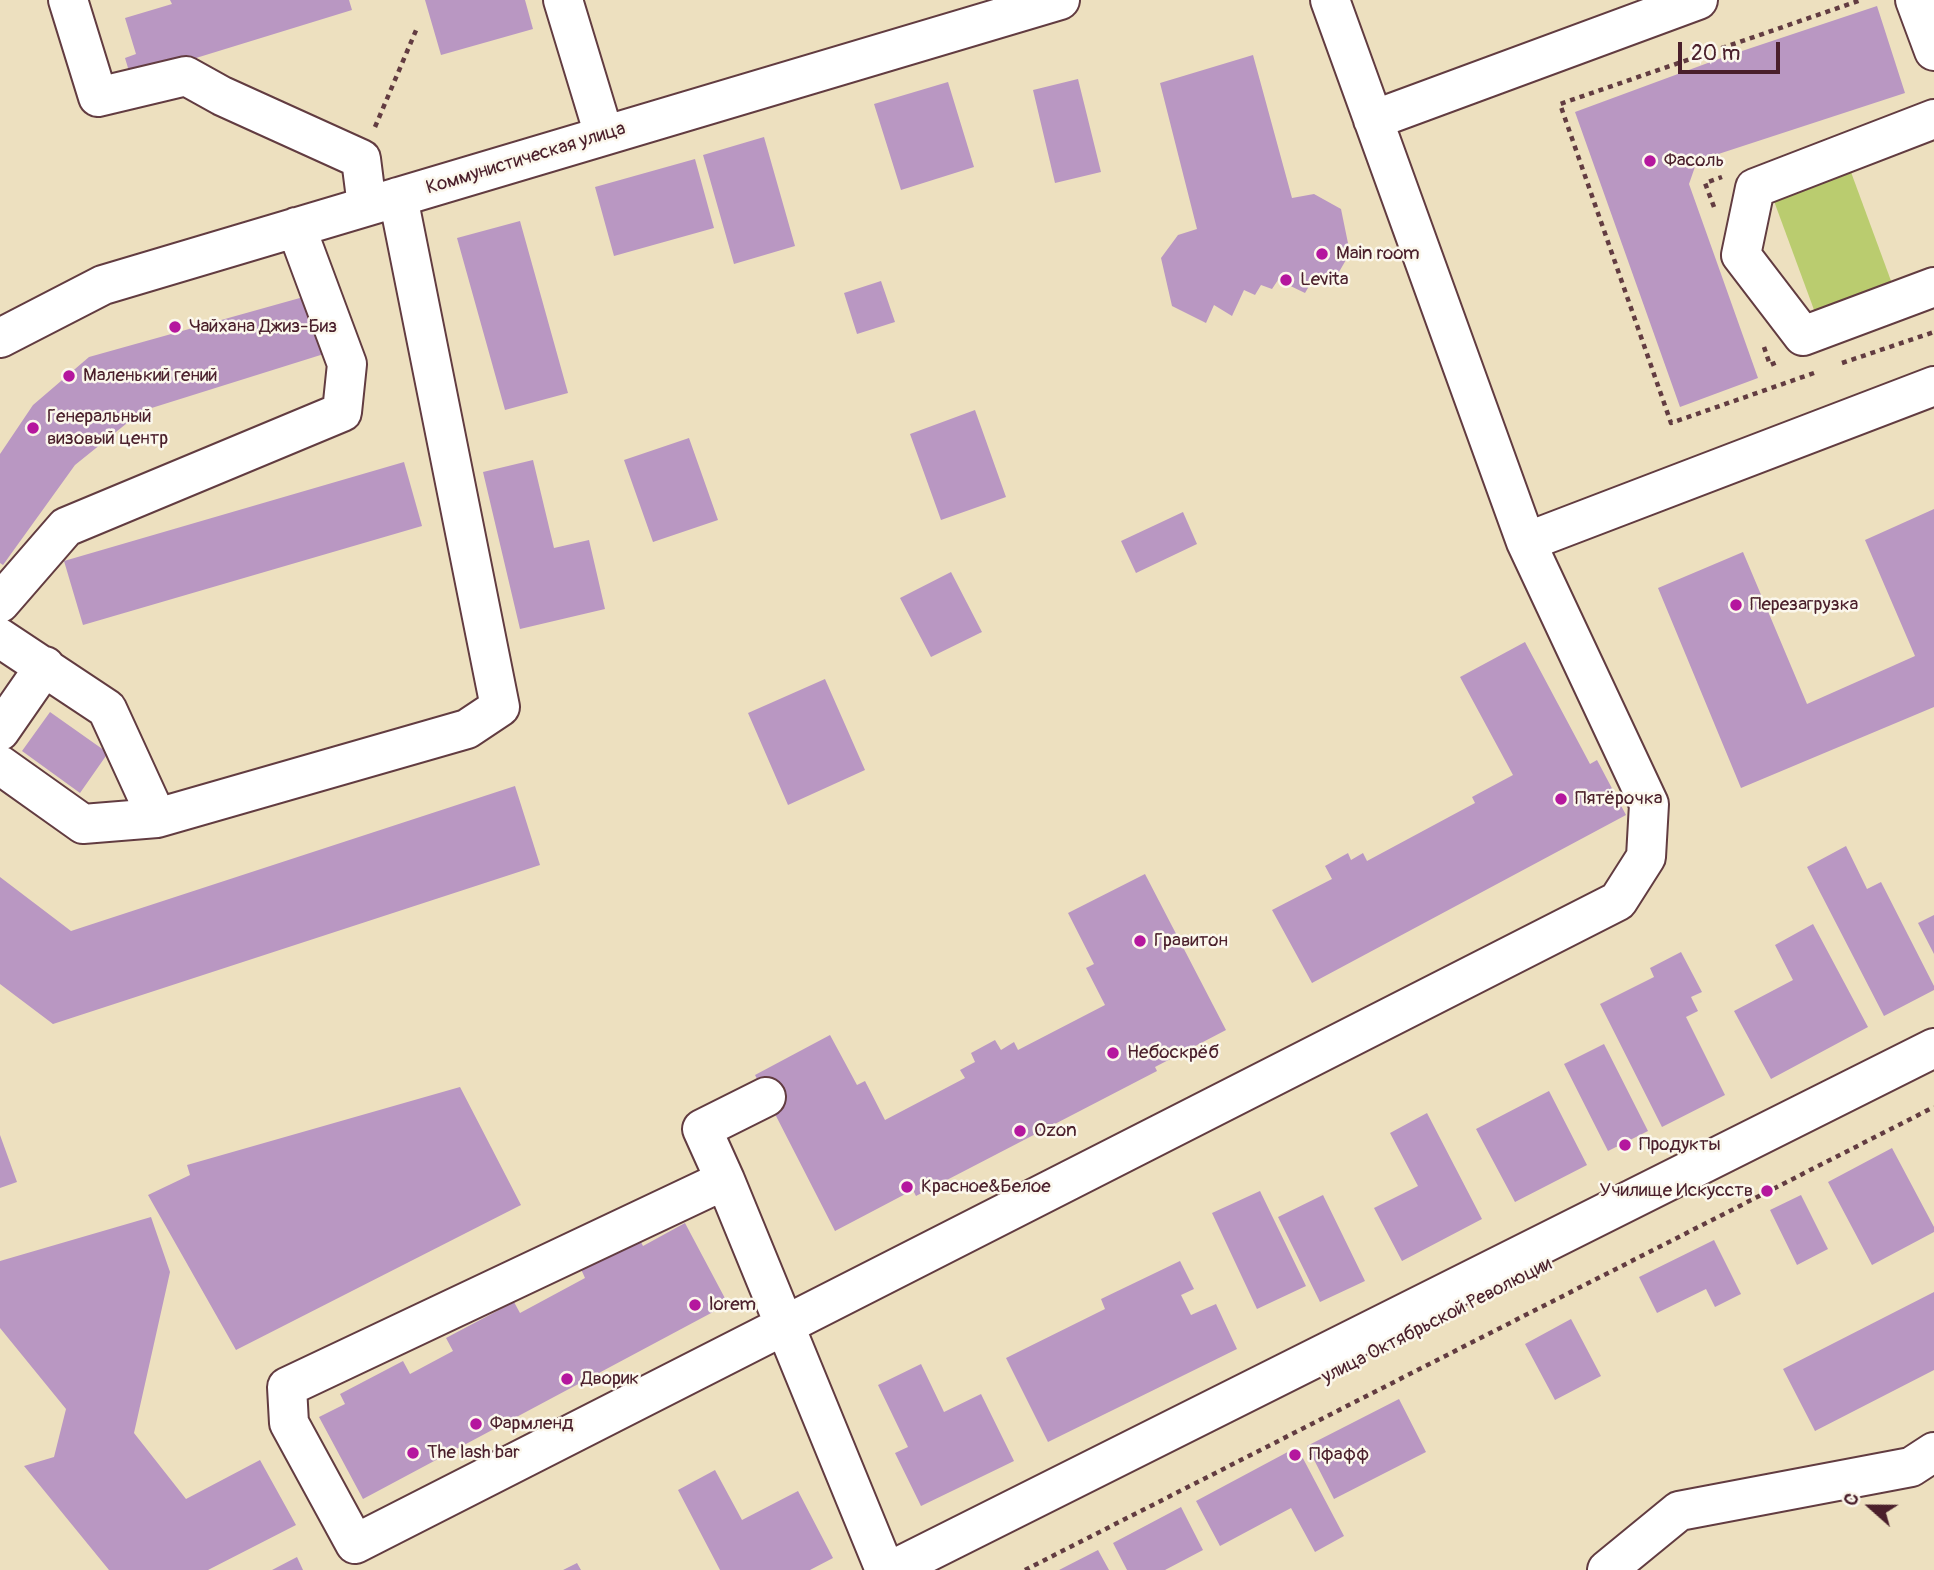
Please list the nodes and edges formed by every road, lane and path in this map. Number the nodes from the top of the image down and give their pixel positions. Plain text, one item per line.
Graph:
1 (68, 0) edge
2 (563, 0) edge
3 (1060, 0) edge
4 (1330, 0) edge
5 (1698, 0) edge
6 (1861, 0) edge
7 (1915, 0) edge
8 (417, 28) dead end
9 (1934, 51) edge
10 (1934, 119) edge
11 (1373, 120) junction
12 (604, 135) junction
13 (361, 159) junction
14 (1731, 173) dead end
15 (383, 201) junction
16 (1714, 209) dead end
17 (296, 227) junction
18 (1934, 287) edge
19 (1934, 332) edge
20 (0, 338) edge
21 (1761, 339) dead end
22 (1783, 360) dead end
23 (1842, 364) dead end
24 (1816, 373) dead end
25 (1934, 386) edge
26 (1526, 542) junction
27 (0, 603) edge
28 (0, 638) edge
29 (45, 666) junction
30 (0, 731) edge
31 (0, 765) edge
32 (157, 818) junction
33 (1934, 1048) edge
34 (1934, 1072) edge
35 (766, 1097) dead end
36 (1934, 1107) edge
37 (725, 1180) junction
38 (785, 1325) junction
39 (1934, 1452) edge
40 (885, 1570) edge
41 (892, 1570) edge
42 (940, 1570) edge
43 (1025, 1570) edge
44 (1607, 1570) edge

1 - 13 street
2 - 12 street
3 - 12 street, Коммунистическая улица
4 - 11 street
5 - 11 street
6 - 24 path
7 - 9 street
8 - 13 path
10 - 18 street
11 - 26 street
12 - 15 street, Коммунистическая улица
13 - 15 street
14 - 16 path
15 - 17 street, Коммунистическая улица
15 - 32 street
17 - 20 street, Коммунистическая улица
17 - 27 street
19 - 23 path
21 - 22 path
25 - 26 street
26 - 38 street
28 - 29 street
29 - 30 street
29 - 32 street
31 - 32 street
33 - 41 street
34 - 42 street, улица Октябрьской Революции
35 - 37 street
36 - 43 path
37 - 38 street
37 - 38 street
38 - 40 street
39 - 44 street

